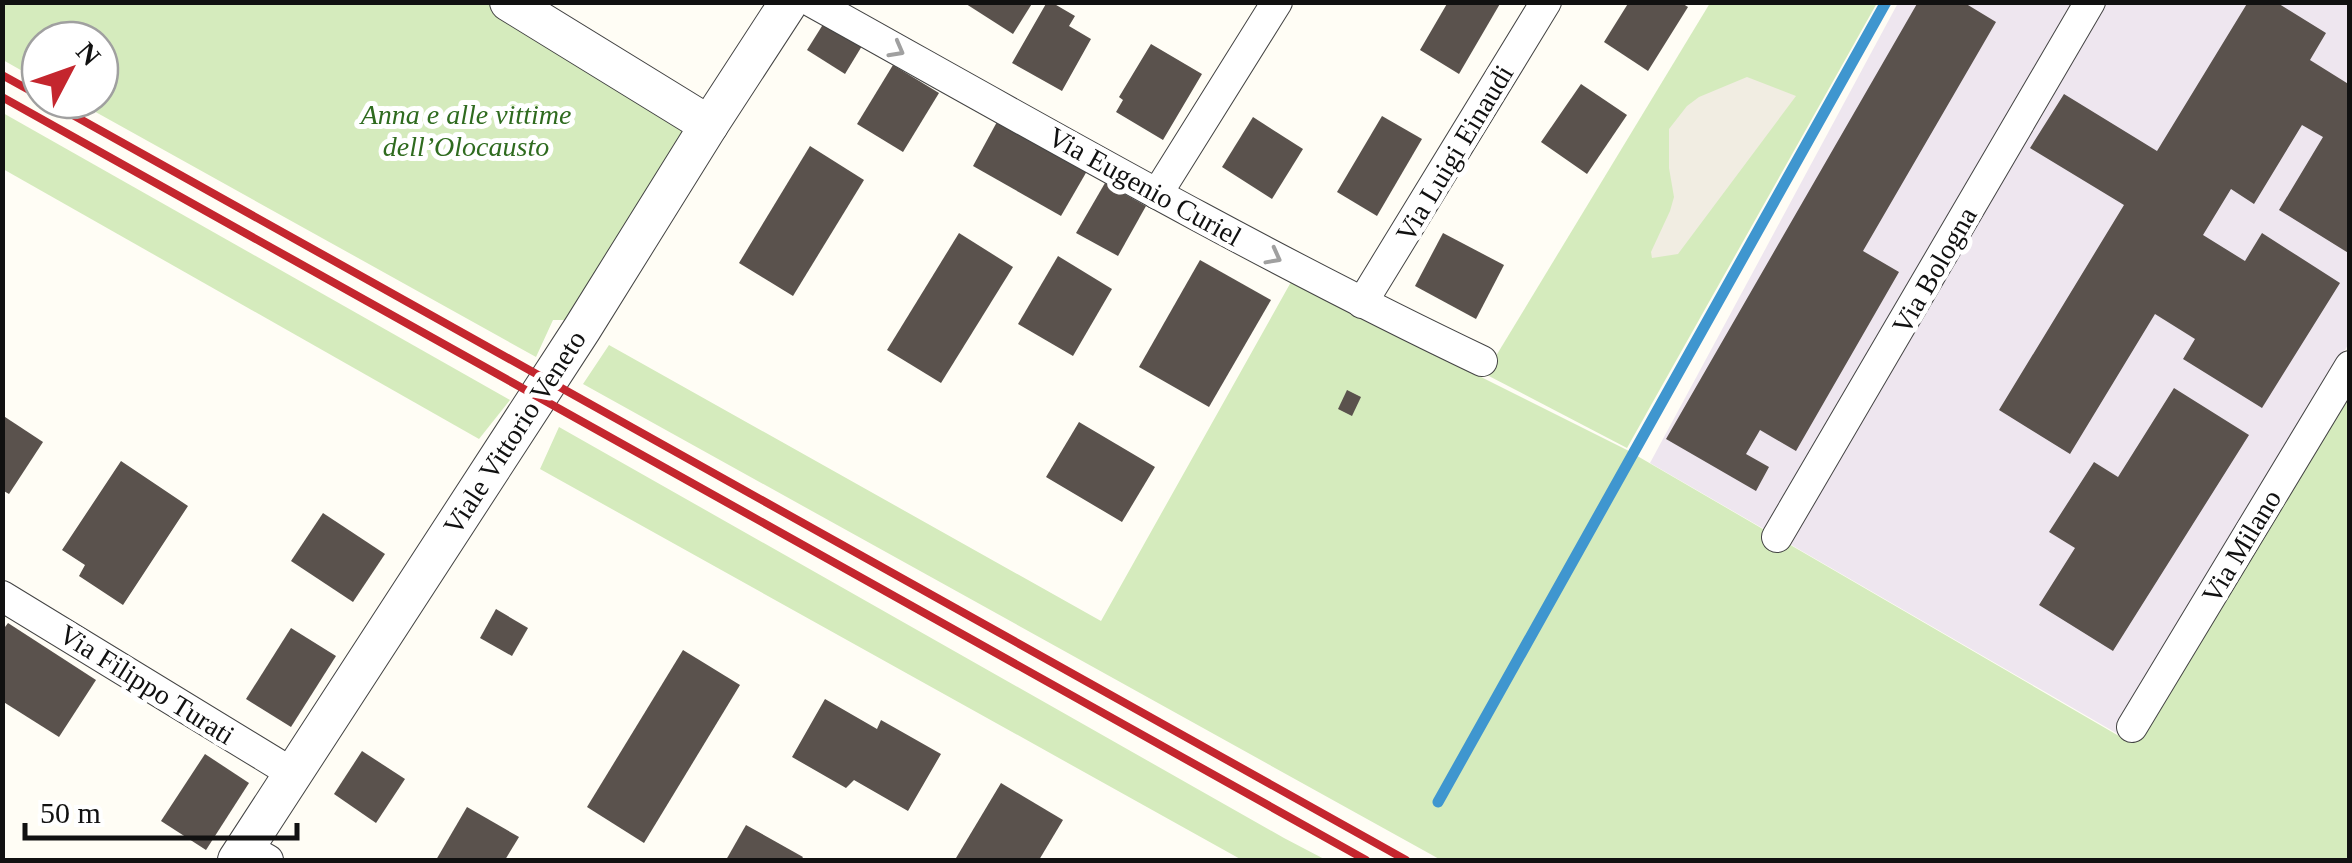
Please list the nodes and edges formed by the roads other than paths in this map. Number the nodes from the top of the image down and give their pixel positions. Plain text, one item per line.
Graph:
1 (510, 2) edge
2 (790, 2) edge
3 (812, 2) edge
4 (1277, 2) edge
5 (1546, 2) edge
6 (2090, 2) edge
7 (709, 124) junction
8 (1157, 194) junction
9 (1362, 303) junction
10 (1482, 361) dead end
11 (2350, 366) edge
12 (1777, 537) dead end
13 (2, 596) edge
14 (2132, 726) dead end
15 (292, 773) junction
16 (250, 856) edge

1 - 7 street
2 - 7 street, Viale Vittorio Veneto
3 -> 8 street, Via Eugenio Curiel
4 - 8 street
5 - 9 street, Via Luigi Einaudi
6 - 12 street, Via Bologna
7 - 15 street, Viale Vittorio Veneto
8 -> 9 street, Via Eugenio Curiel
9 - 10 street, Via Eugenio Curiel
11 - 14 street, Via Milano
13 - 15 street, Via Filippo Turati
15 - 16 street, Viale Vittorio Veneto

